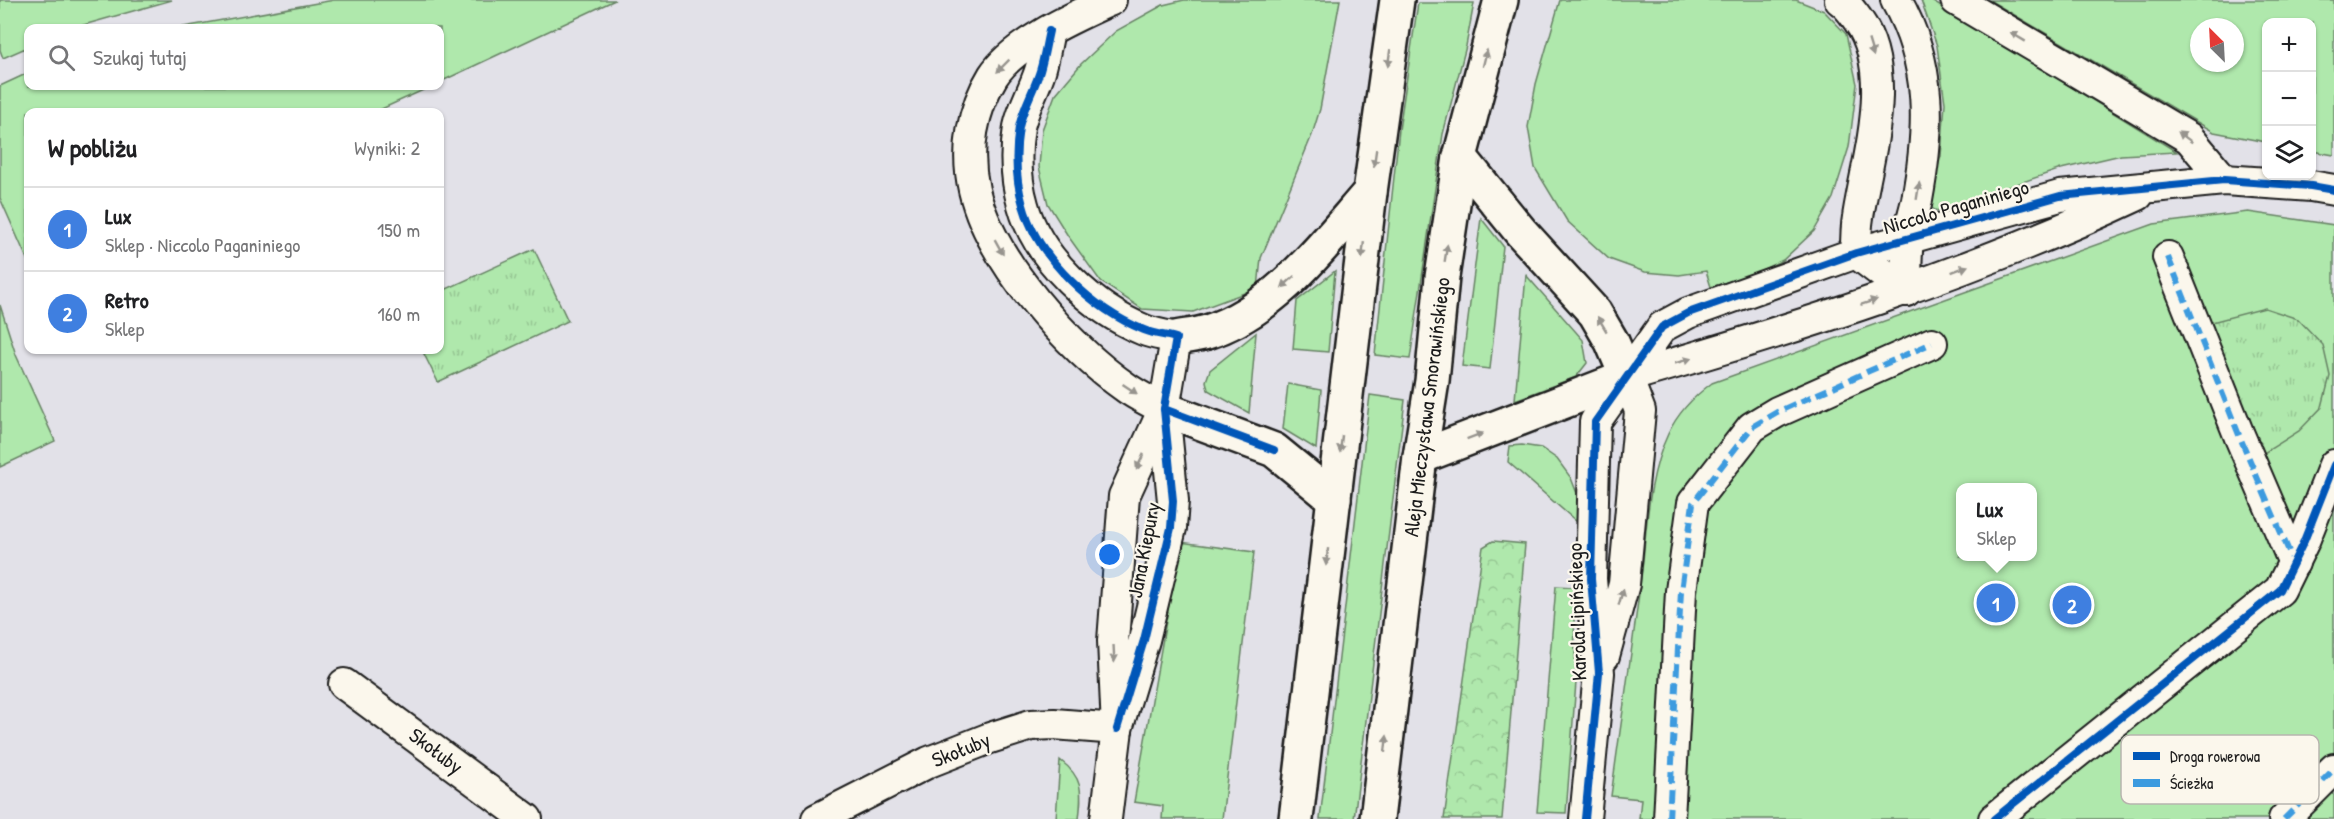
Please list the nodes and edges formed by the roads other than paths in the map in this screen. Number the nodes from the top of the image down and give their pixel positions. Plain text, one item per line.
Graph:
1 (1111, 0) edge
2 (1397, 0) edge
3 (1501, 0) edge
4 (1840, 0) edge
5 (1896, 0) edge
6 (1956, 0) edge
7 (1049, 31) junction
8 (1460, 157) junction
9 (2224, 180) junction
10 (2160, 185) junction
11 (2334, 190) edge
12 (1370, 192) junction
13 (1908, 240) junction
14 (1856, 253) junction
15 (2168, 257) dead end
16 (1906, 291) junction
17 (1176, 338) junction
18 (1932, 344) dead end
19 (1627, 377) junction
20 (1164, 409) junction
21 (1420, 457) junction
22 (2334, 465) edge
23 (1334, 499) junction
24 (2294, 563) junction
25 (1599, 674) junction
26 (344, 684) dead end
27 (1117, 729) junction
28 (2334, 769) edge
29 (2319, 784) edge
30 (2299, 804) edge
31 (528, 819) edge
32 (817, 819) edge
33 (1106, 819) edge
34 (1296, 819) edge
35 (1377, 819) edge
36 (1585, 819) edge
37 (1669, 819) edge
38 (1994, 819) edge
39 (2284, 819) edge

1 - 7 street
2 -> 12 main road
8 -> 3 main road, Aleja Mieczysława Smorawińskiego
4 -> 14 street
13 -> 5 street
9 -> 6 street
7 - 17 street
7 -> 20 street
19 -> 8 main road
21 -> 8 main road, Aleja Mieczysława Smorawińskiego
9 - 10 street, Niccolo Paganiniego
9 - 11 street, Niccolo Paganiniego
10 - 13 street, Niccolo Paganiniego
16 -> 10 street, Niccolo Paganiniego
12 -> 17 main road
12 -> 23 main road
13 - 14 street, Niccolo Paganiniego
13 - 16 street
14 - 16 street
14 - 19 street, Niccolo Paganiniego
15 - 24 street
19 -> 16 street, Niccolo Paganiniego
17 - 20 street, Jana Kiepury
18 - 37 street
21 -> 19 main road
25 -> 19 street, Karola Lipińskiego
19 - 25 street, Karola Lipińskiego
20 - 23 main road
20 - 27 street, Jana Kiepury
20 -> 27 street, Jana Kiepury
35 -> 21 main road, Aleja Mieczysława Smorawińskiego
22 - 24 street
23 -> 34 main road
24 - 38 street
25 - 36 street, Karola Lipińskiego
26 - 31 street, Skołuby
27 - 32 street, Skołuby
27 - 33 street, Jana Kiepury
28 - 29 street
30 - 39 street

